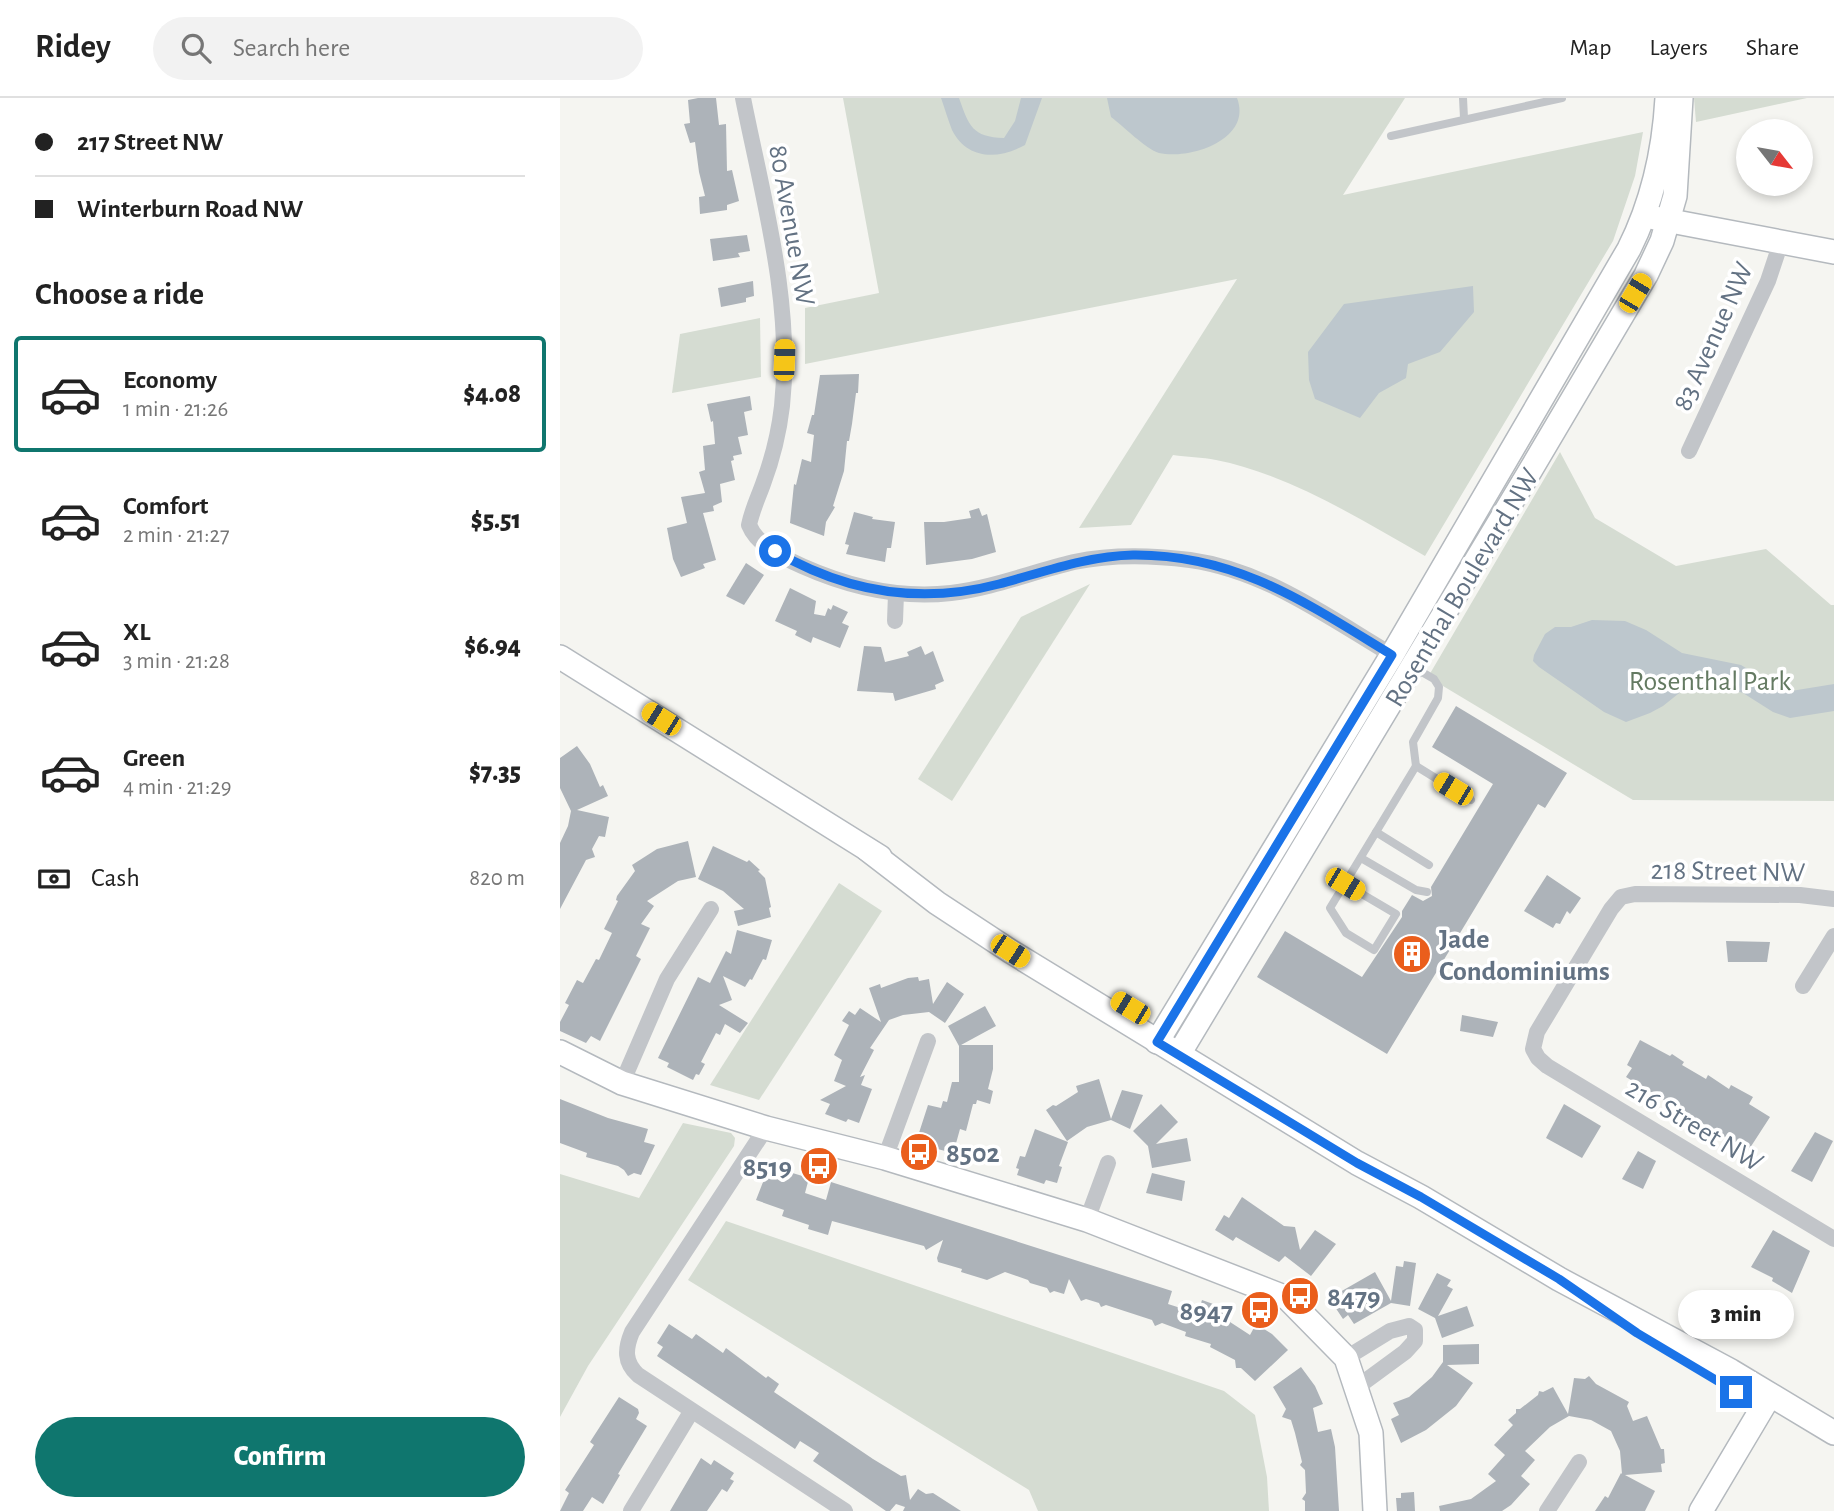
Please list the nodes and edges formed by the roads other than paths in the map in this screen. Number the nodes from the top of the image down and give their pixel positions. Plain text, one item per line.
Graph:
1 (743, 98) edge
2 (1463, 98) edge
3 (1562, 98) edge
4 (1667, 98) edge
5 (1681, 98) edge
6 (1464, 118) junction
7 (1391, 136) dead end
8 (1645, 216) junction
9 (1669, 222) junction
10 (1780, 242) junction
11 (1834, 252) edge
12 (1689, 451) dead end
13 (897, 594) junction
14 (895, 621) dead end
15 (1392, 655) junction
16 (560, 657) edge
17 (1413, 667) junction
18 (1416, 766) junction
19 (1471, 800) dead end
20 (1376, 832) junction
21 (1361, 858) junction
22 (1429, 864) dead end
23 (1345, 884) junction
24 (1425, 895) dead end
25 (1834, 899) edge
26 (711, 909) dead end
27 (1834, 936) edge
28 (1803, 986) dead end
29 (1161, 1035) junction
30 (928, 1041) dead end
31 (1182, 1048) junction
32 (1533, 1049) joint
33 (560, 1052) edge
34 (622, 1083) junction
35 (766, 1128) junction
36 (886, 1158) junction
37 (1108, 1163) dead end
38 (1087, 1220) junction
39 (1834, 1239) edge
40 (1346, 1358) junction
41 (1356, 1388) junction
42 (1766, 1401) junction
43 (691, 1412) junction
44 (1834, 1433) edge
45 (1834, 1451) edge
46 (1579, 1462) dead end
47 (631, 1511) edge
48 (845, 1511) edge
49 (1375, 1511) edge
50 (1547, 1511) edge
51 (1701, 1511) edge

1 - 13 street, 80 Avenue NW
2 - 6 lane
3 - 6 lane
4 - 8 street, Rosenthal Boulevard NW
5 - 9 street, Rosenthal Boulevard NW
6 - 7 lane
8 - 9 street
8 - 15 street, Rosenthal Boulevard NW
9 - 10 street
9 - 17 street, Rosenthal Boulevard NW
10 - 11 street
10 - 12 street, 83 Avenue NW
13 - 14 street
13 - 15 street
15 - 17 street
15 - 29 street, Rosenthal Boulevard NW
16 - 29 street
17 - 18 lane
17 - 31 street, Rosenthal Boulevard NW
18 - 19 lane
18 - 20 lane
20 - 21 lane
20 - 22 lane
21 - 23 lane
21 - 24 lane
23 - 23 lane
25 - 32 street, 218 Street NW
26 - 34 street
27 - 28 street
29 - 31 street
30 - 36 street
31 - 42 street
32 - 39 street, 216 Street NW
33 - 34 street
34 - 35 street
35 - 36 street
35 - 43 street
36 - 38 street
37 - 38 street
38 - 40 street
40 - 41 street
40 - 41 street
41 - 49 street
42 - 44 street
42 - 45 street
42 - 51 street
43 - 47 street
43 - 48 street
46 - 50 street

